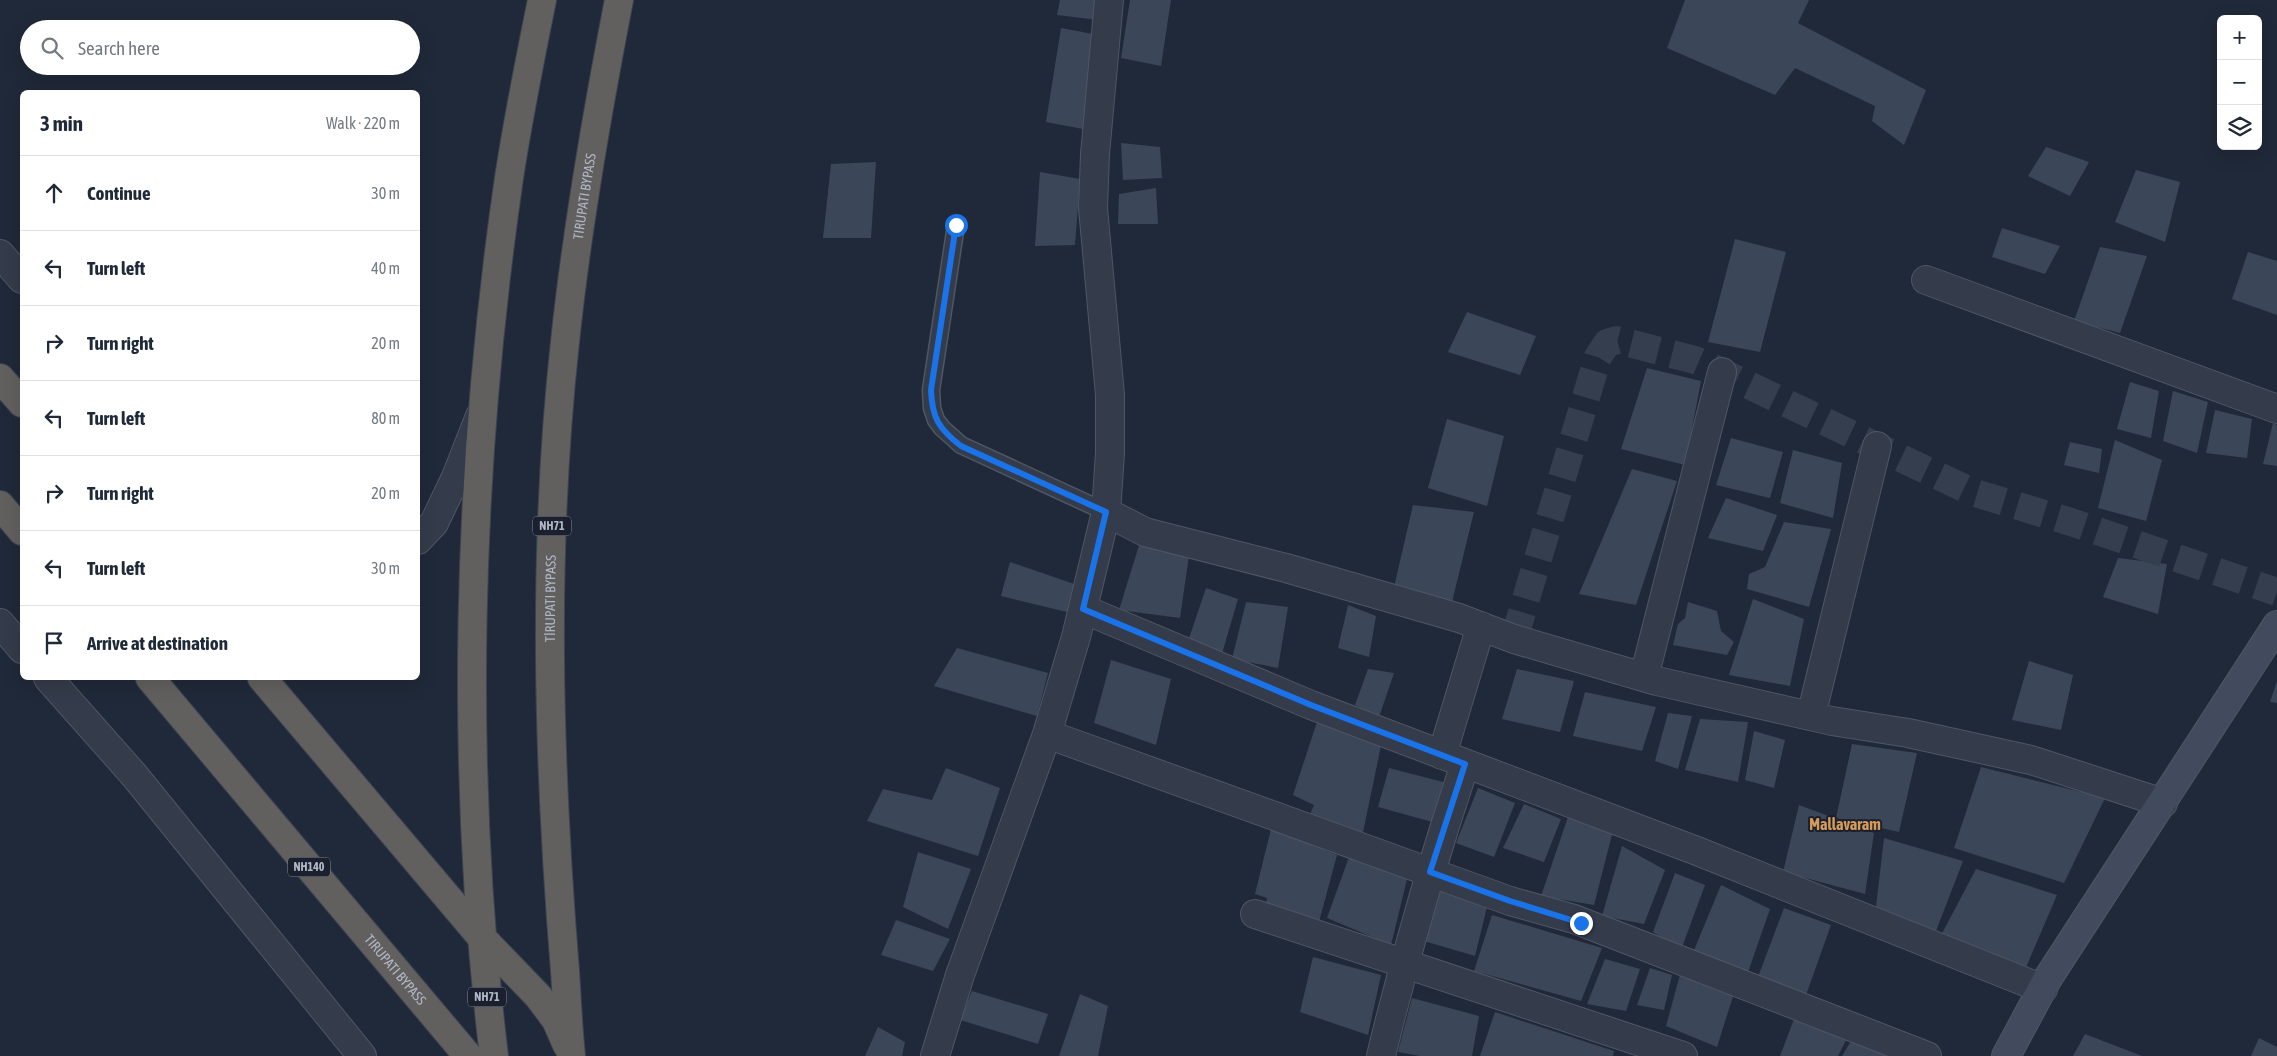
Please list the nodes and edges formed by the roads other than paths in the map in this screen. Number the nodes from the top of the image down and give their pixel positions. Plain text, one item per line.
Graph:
1 (542, 0) edge
2 (619, 0) edge
3 (1109, 0) edge
4 (956, 225) dead end
5 (0, 254) edge
6 (20, 277) edge
7 (1926, 280) dead end
8 (1722, 372) dead end
9 (0, 378) edge
10 (20, 401) edge
11 (485, 405) junction
12 (2277, 409) edge
13 (1877, 446) dead end
14 (0, 505) edge
15 (1106, 512) junction
16 (20, 529) edge
17 (420, 538) edge
18 (1083, 609) junction
19 (0, 623) edge
20 (2277, 625) edge
21 (1481, 626) junction
22 (20, 647) edge
23 (1644, 677) junction
24 (50, 680) edge
25 (152, 680) edge
26 (264, 680) edge
27 (1811, 716) junction
28 (1046, 734) junction
29 (1454, 759) junction
30 (2162, 803) junction
31 (1430, 872) junction
32 (1255, 914) dead end
33 (482, 938) junction
34 (1404, 963) junction
35 (2043, 989) junction
36 (570, 1055) edge
37 (362, 1056) edge
38 (468, 1056) edge
39 (494, 1056) edge
40 (935, 1056) edge
41 (1381, 1056) edge
42 (1683, 1056) edge
43 (1927, 1056) edge
44 (2006, 1056) edge

1 - 11 highway, NH71
2 - 36 highway, TIRUPATI BYPASS / NH71
3 - 15 street
4 - 15 lane
5 - 6 street
7 - 12 street
8 - 23 street
9 - 10 highway
11 - 17 street
11 - 33 highway, NH71
13 - 27 street
14 - 16 highway
15 - 18 street
15 - 21 street
18 - 28 street
18 - 29 street
19 - 22 street
20 - 30 main road
21 - 23 street
21 - 29 street
23 - 27 street
24 - 37 street
25 - 38 highway, TIRUPATI BYPASS / NH140
26 - 33 highway, TIRUPATI BYPASS
27 - 30 street
28 - 31 street
28 - 40 street
29 - 31 street
29 - 35 street
30 - 35 main road
31 - 34 street
31 - 43 street
32 - 34 street
33 - 36 highway, TIRUPATI BYPASS
33 - 39 highway, NH71
34 - 41 street
34 - 42 street
35 - 44 main road

